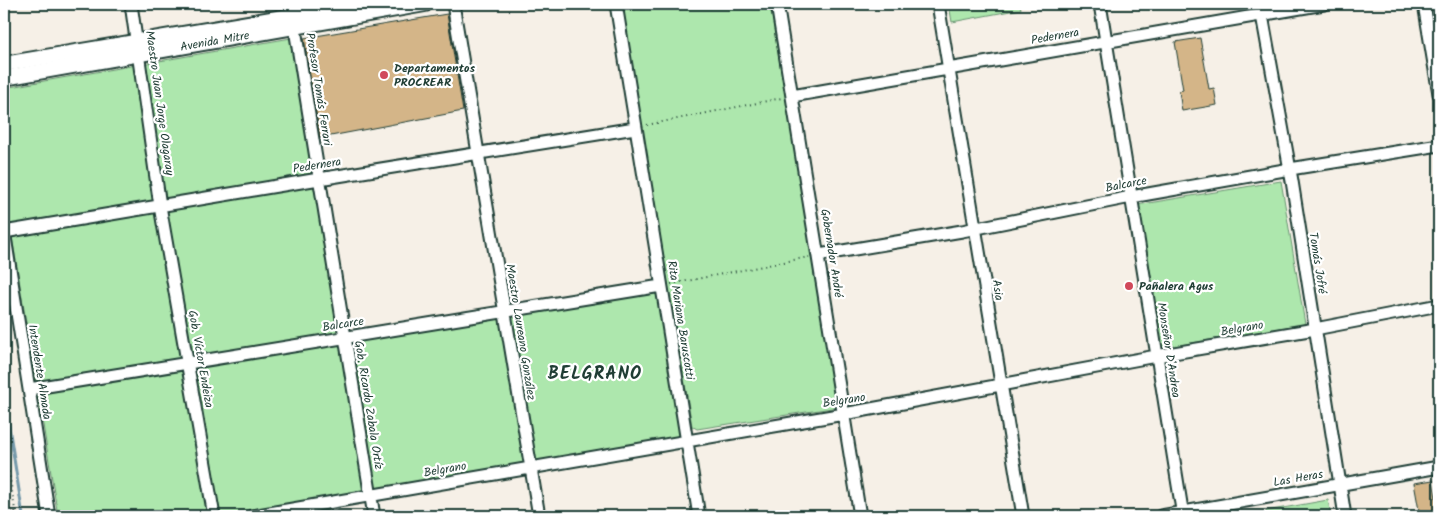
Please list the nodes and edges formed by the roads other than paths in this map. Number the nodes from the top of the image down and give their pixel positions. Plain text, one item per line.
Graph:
1 (131, 4) edge
2 (360, 4) edge
3 (425, 4) edge
4 (453, 4) edge
5 (616, 4) edge
6 (777, 4) edge
7 (938, 4) edge
8 (1100, 4) edge
9 (1324, 4) edge
10 (1424, 4) edge
11 (1261, 9) edge
12 (293, 15) edge
13 (1106, 40) junction
14 (139, 48) junction
15 (4, 64) edge
16 (949, 68) junction
17 (4, 78) edge
18 (1439, 94) edge
19 (792, 96) junction
20 (635, 128) junction
21 (1439, 146) edge
22 (478, 153) junction
23 (1290, 169) junction
24 (319, 179) junction
25 (1131, 197) junction
26 (160, 206) junction
27 (975, 228) junction
28 (4, 232) edge
29 (819, 256) junction
30 (661, 286) junction
31 (1439, 305) edge
32 (503, 313) junction
33 (1315, 329) junction
34 (345, 338) junction
35 (1156, 356) junction
36 (188, 363) junction
37 (1000, 385) junction
38 (29, 389) junction
39 (844, 414) junction
40 (687, 440) junction
41 (1439, 467) edge
42 (530, 468) junction
43 (1340, 485) junction
44 (370, 495) junction
45 (1182, 514) edge
46 (50, 516) edge
47 (214, 516) edge
48 (252, 516) edge
49 (374, 516) edge
50 (539, 516) edge
51 (699, 516) edge
52 (860, 516) edge
53 (1023, 516) edge
54 (1161, 516) edge
55 (1345, 516) edge

1 - 14 street, Maestro Juan Jorge Olagaray
2 - 12 main road, Avenida Mitre
3 - 12 main road, Avenida Mitre
4 - 22 street, Maestro Laureano González
5 - 20 street, Rita Mariana Baruscotti
6 - 19 street, Gobernador André
7 - 16 street, Asia
8 - 13 street, Monseñor D'Andrea
9 - 11 street, Pedernera
10 - 18 street
11 - 13 street, Pedernera
11 - 23 street, Tomás Jofré
12 - 14 main road, Avenida Mitre
12 - 24 street, Profesor Tomás Ferrari
13 - 16 street, Pedernera
13 - 25 street, Monseñor D'Andrea
14 - 15 main road, Avenida Mitre
14 - 17 main road, Avenida Mitre
14 - 26 street, Maestro Juan Jorge Olagaray
16 - 19 street, Pedernera
16 - 27 street, Asia
19 - 29 street, Gobernador André
20 - 22 street, Pedernera
20 - 30 street, Rita Mariana Baruscotti
21 - 23 street, Balcarce
22 - 24 street, Pedernera
22 - 32 street, Maestro Laureano González
23 - 25 street, Balcarce
23 - 33 street, Tomás Jofré
24 - 26 street, Pedernera
24 - 34 street, Gob. Ricardo Zabala Ortíz
25 - 27 street, Balcarce
25 - 35 street, Monseñor D'Andrea
26 - 28 street, Pedernera
26 - 36 street, Gob. Víctor Endeiza
27 - 29 street, Balcarce
27 - 37 street, Asia
28 - 38 street, Intendente Almada
29 - 39 street, Gobernador André
30 - 32 street, Balcarce
30 - 40 street, Rita Mariana Baruscotti
31 - 33 street, Belgrano
32 - 34 street, Balcarce
32 - 42 street, Maestro Laureano González
33 - 35 street, Belgrano
33 - 43 street, Tomás Jofré
34 - 36 street, Balcarce
34 - 44 street, Gob. Ricardo Zabala Ortíz
35 - 37 street, Belgrano
35 - 45 street, Monseñor D'Andrea
36 - 38 street, Balcarce
36 - 47 street, Gob. Víctor Endeiza
37 - 39 street, Belgrano
37 - 53 street, Asia
38 - 46 street, Intendente Almada
39 - 40 street, Belgrano
39 - 52 street, Gobernador André
40 - 42 street, Belgrano
40 - 51 street, Rita Mariana Baruscotti
41 - 43 street, Las Heras
42 - 44 street, Belgrano
42 - 50 street, Maestro Laureano González
43 - 45 street, Las Heras
43 - 55 street, Tomás Jofré
44 - 48 street, Belgrano
44 - 49 street, Gob. Ricardo Zabala Ortíz
45 - 54 street, Las Heras

